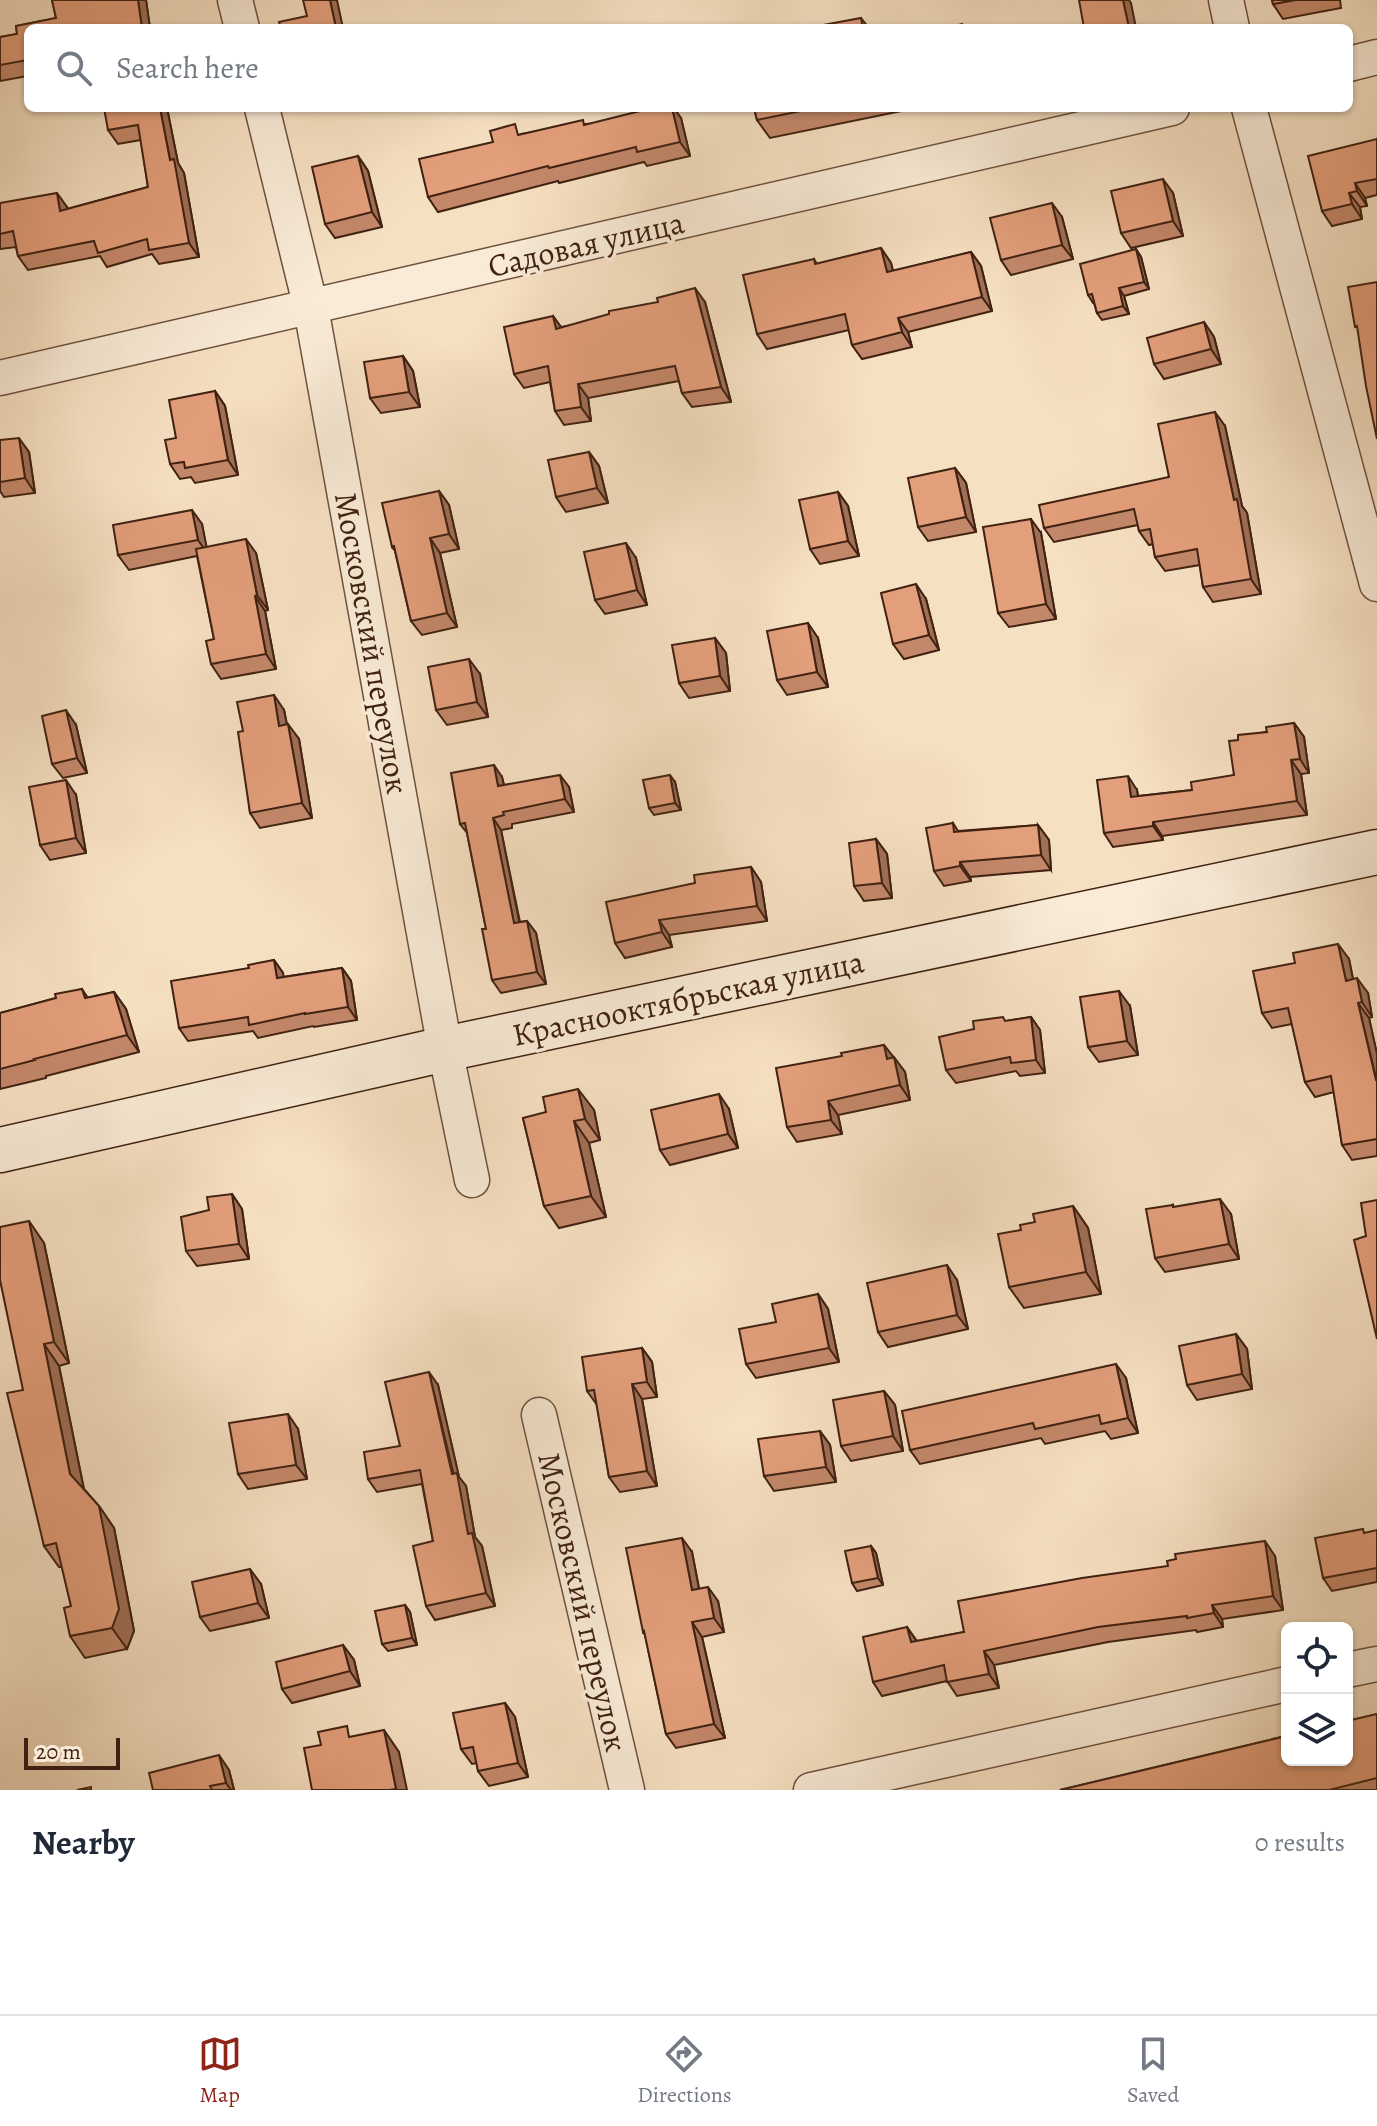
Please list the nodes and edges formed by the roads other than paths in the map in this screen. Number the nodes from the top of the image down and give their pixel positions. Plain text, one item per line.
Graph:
1 (235, 0) edge
2 (1226, 0) edge
3 (241, 24) edge
4 (1231, 24) edge
5 (1377, 57) edge
6 (1353, 63) edge
7 (263, 112) edge
8 (1155, 112) edge
9 (1250, 112) edge
10 (311, 308) junction
11 (0, 378) edge
12 (1377, 584) edge
13 (1377, 852) edge
14 (445, 1049) junction
15 (0, 1150) edge
16 (472, 1180) dead end
17 (539, 1415) dead end
18 (1377, 1664) edge
19 (1353, 1669) edge
20 (1281, 1685) edge
21 (627, 1790) edge
22 (811, 1790) edge

1 - 3 street
2 - 4 street
5 - 6 street
7 - 10 street, Московский переулок
8 - 10 street, Садовая улица
9 - 12 street
10 - 11 street, Садовая улица
10 - 14 street, Московский переулок
13 - 14 main road, Краснооктябрьская улица
14 - 15 main road, Краснооктябрьская улица
14 - 16 street, Московский переулок
17 - 21 street, Московский переулок
18 - 19 street
20 - 22 street

